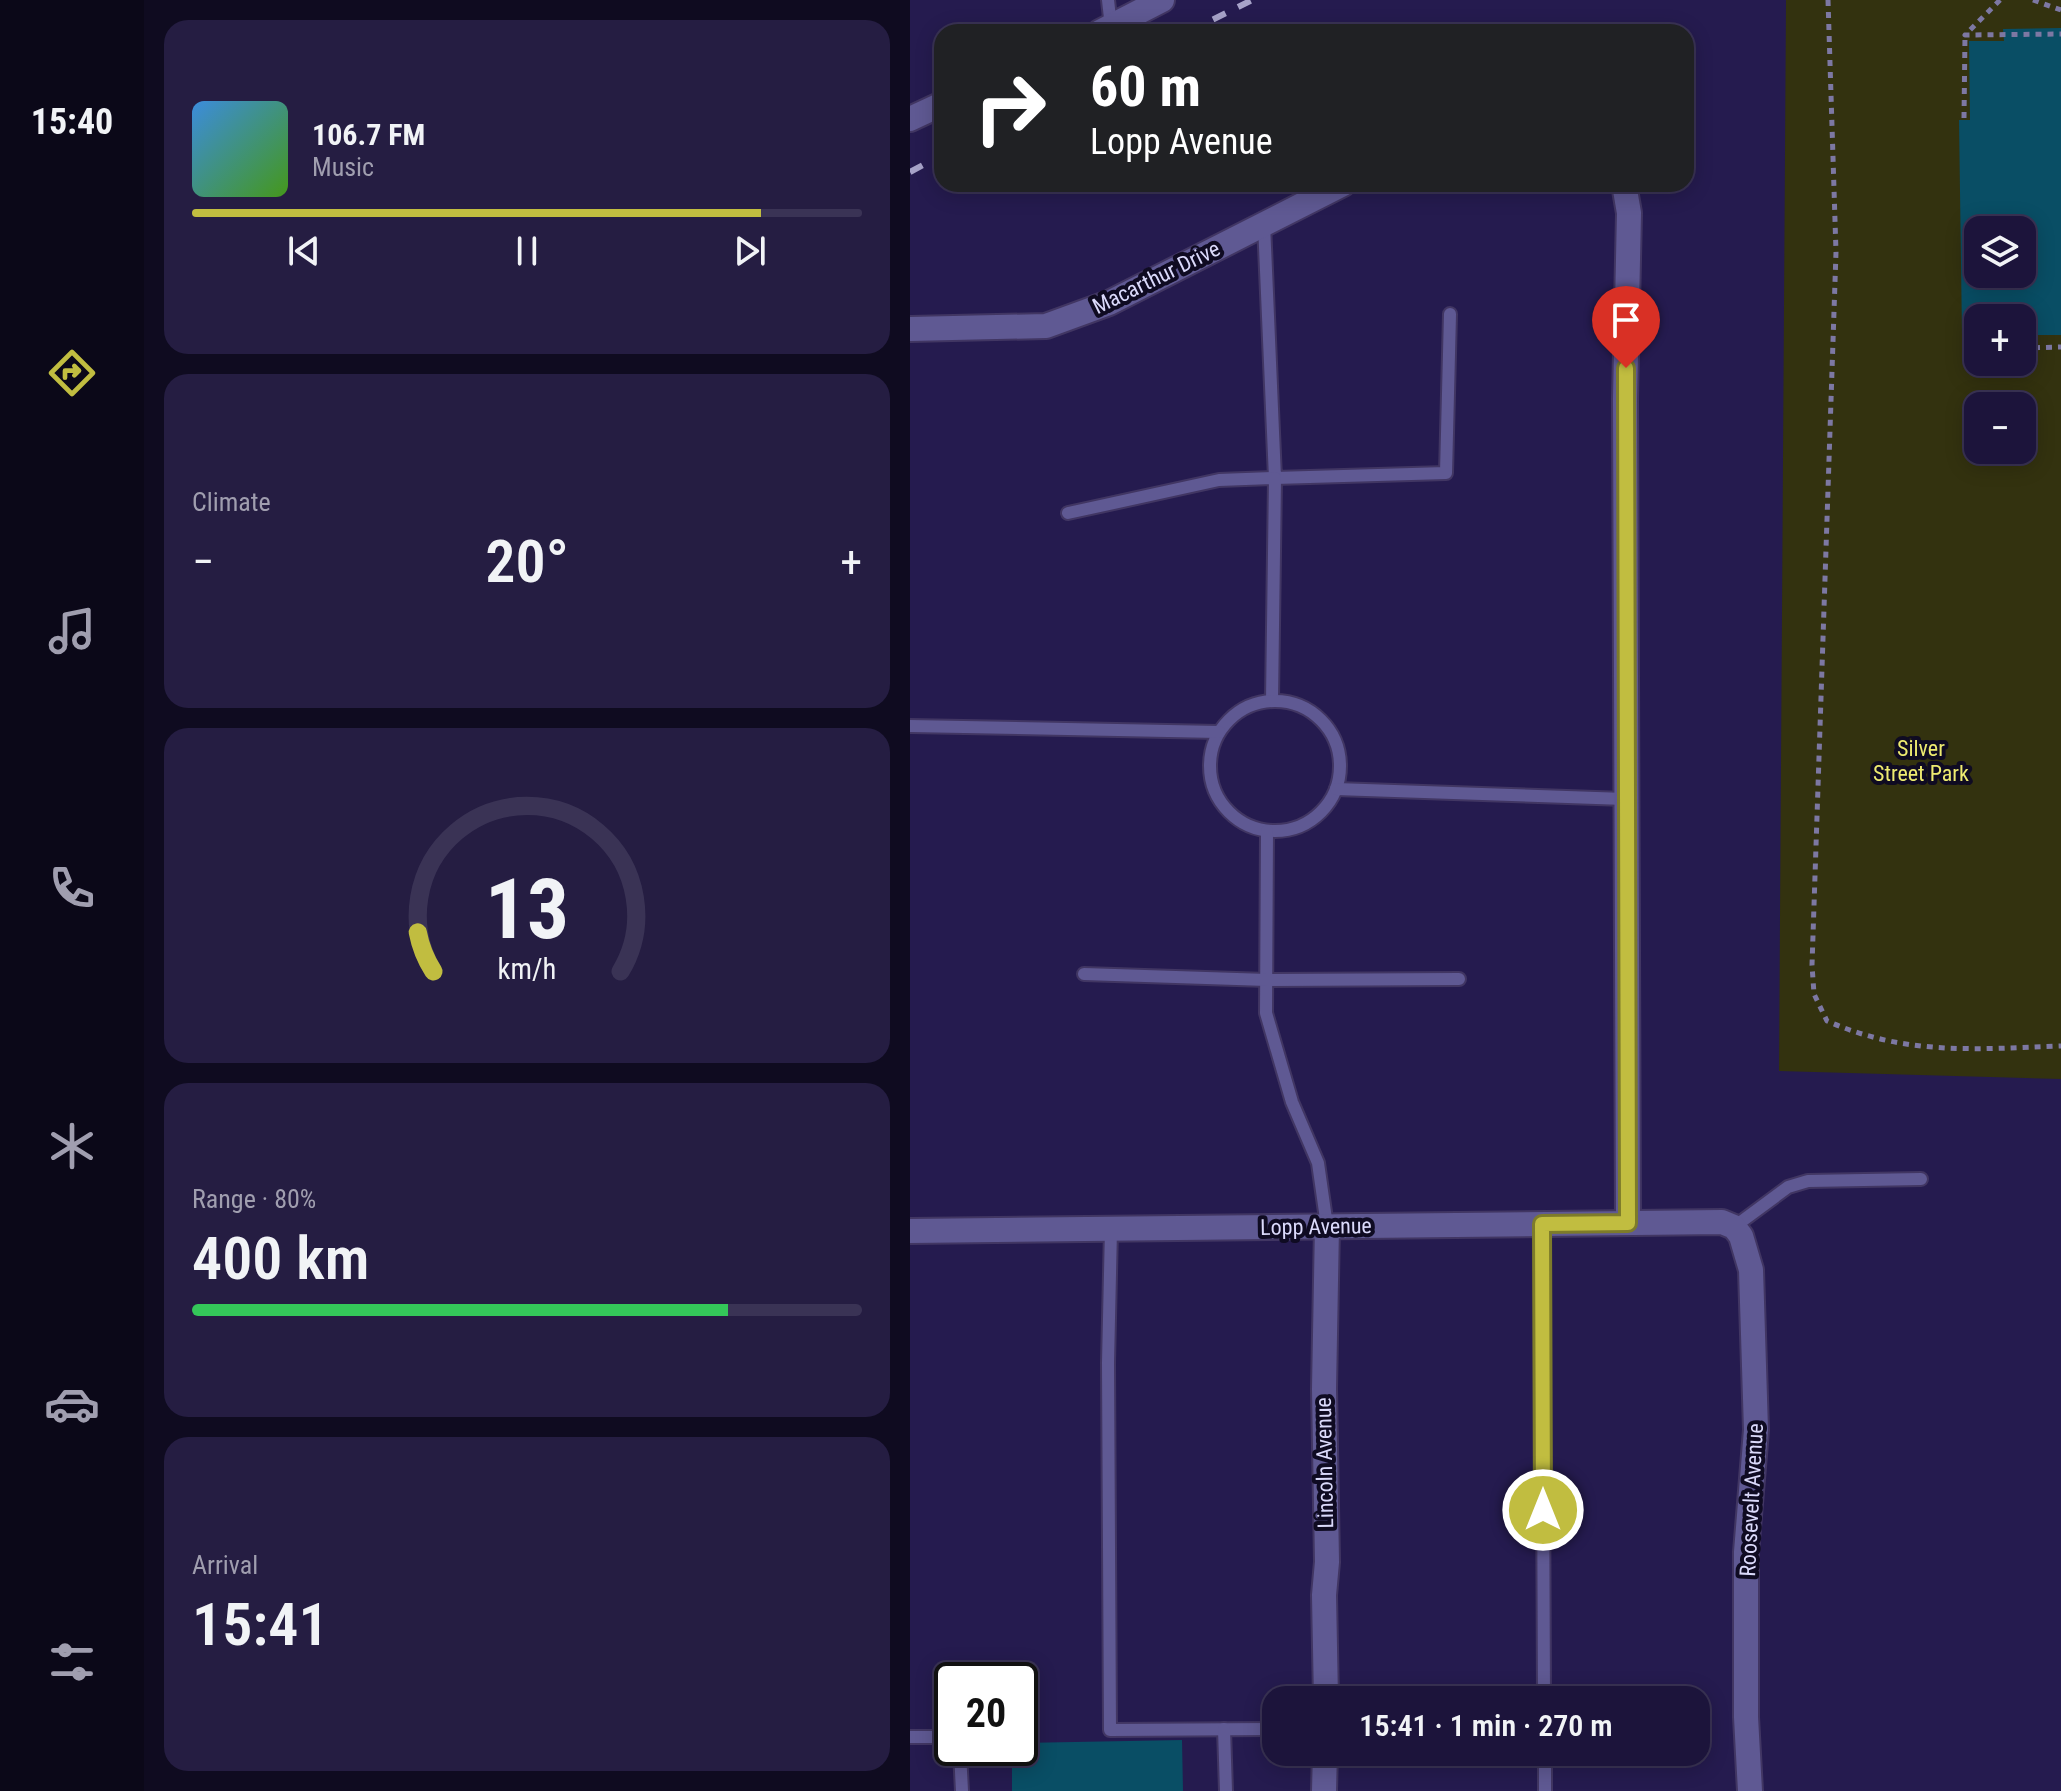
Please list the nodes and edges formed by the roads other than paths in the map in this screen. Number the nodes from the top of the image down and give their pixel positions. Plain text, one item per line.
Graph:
1 (1108, 0) edge
2 (1162, 0) edge
3 (1106, 24) edge
4 (1116, 24) edge
5 (934, 108) edge
6 (910, 119) edge
7 (1327, 192) edge
8 (1625, 192) edge
9 (1264, 224) junction
10 (1450, 314) dead end
11 (910, 329) edge
12 (1275, 478) junction
13 (1068, 513) dead end
14 (1272, 701) junction
15 (910, 726) edge
16 (1219, 732) junction
17 (1336, 789) junction
18 (1625, 799) junction
19 (1267, 831) junction
20 (1084, 974) dead end
21 (1459, 979) dead end
22 (1267, 980) junction
23 (1921, 1179) dead end
24 (1628, 1223) junction
25 (1542, 1224) junction
26 (1728, 1225) junction
27 (1327, 1226) junction
28 (1111, 1229) junction
29 (910, 1231) edge
30 (1326, 1686) edge
31 (1544, 1686) edge
32 (1224, 1729) junction
33 (1262, 1729) edge
34 (910, 1737) edge
35 (934, 1737) edge
36 (959, 1766) edge
37 (1325, 1766) edge
38 (1545, 1766) edge
39 (962, 1791) edge
40 (1226, 1791) edge
41 (1324, 1791) edge
42 (1545, 1791) edge
43 (1750, 1791) edge

1 - 3 lane
2 - 4 street
5 - 6 street
7 - 9 street, Macarthur Drive
8 - 18 street
9 - 11 street, Macarthur Drive
9 - 12 lane
10 - 12 lane
12 - 13 lane
12 - 14 lane
14 - 16 lane
14 - 17 lane
15 - 16 lane
16 - 19 lane
17 - 18 lane
17 - 19 lane
18 - 24 street
19 - 22 lane
20 - 22 lane
21 - 22 lane
22 - 27 lane
23 - 26 lane
24 - 25 street, Lopp Avenue
24 - 26 street, Lopp Avenue
25 - 27 street, Lopp Avenue
25 - 31 lane
26 - 43 street, Roosevelt Avenue
27 - 28 street, Lopp Avenue
27 - 30 street, Lincoln Avenue
28 - 29 street, Lopp Avenue
28 - 32 lane
32 - 33 lane
32 - 40 lane
34 - 35 lane
36 - 39 lane
37 - 41 street
38 - 42 lane

